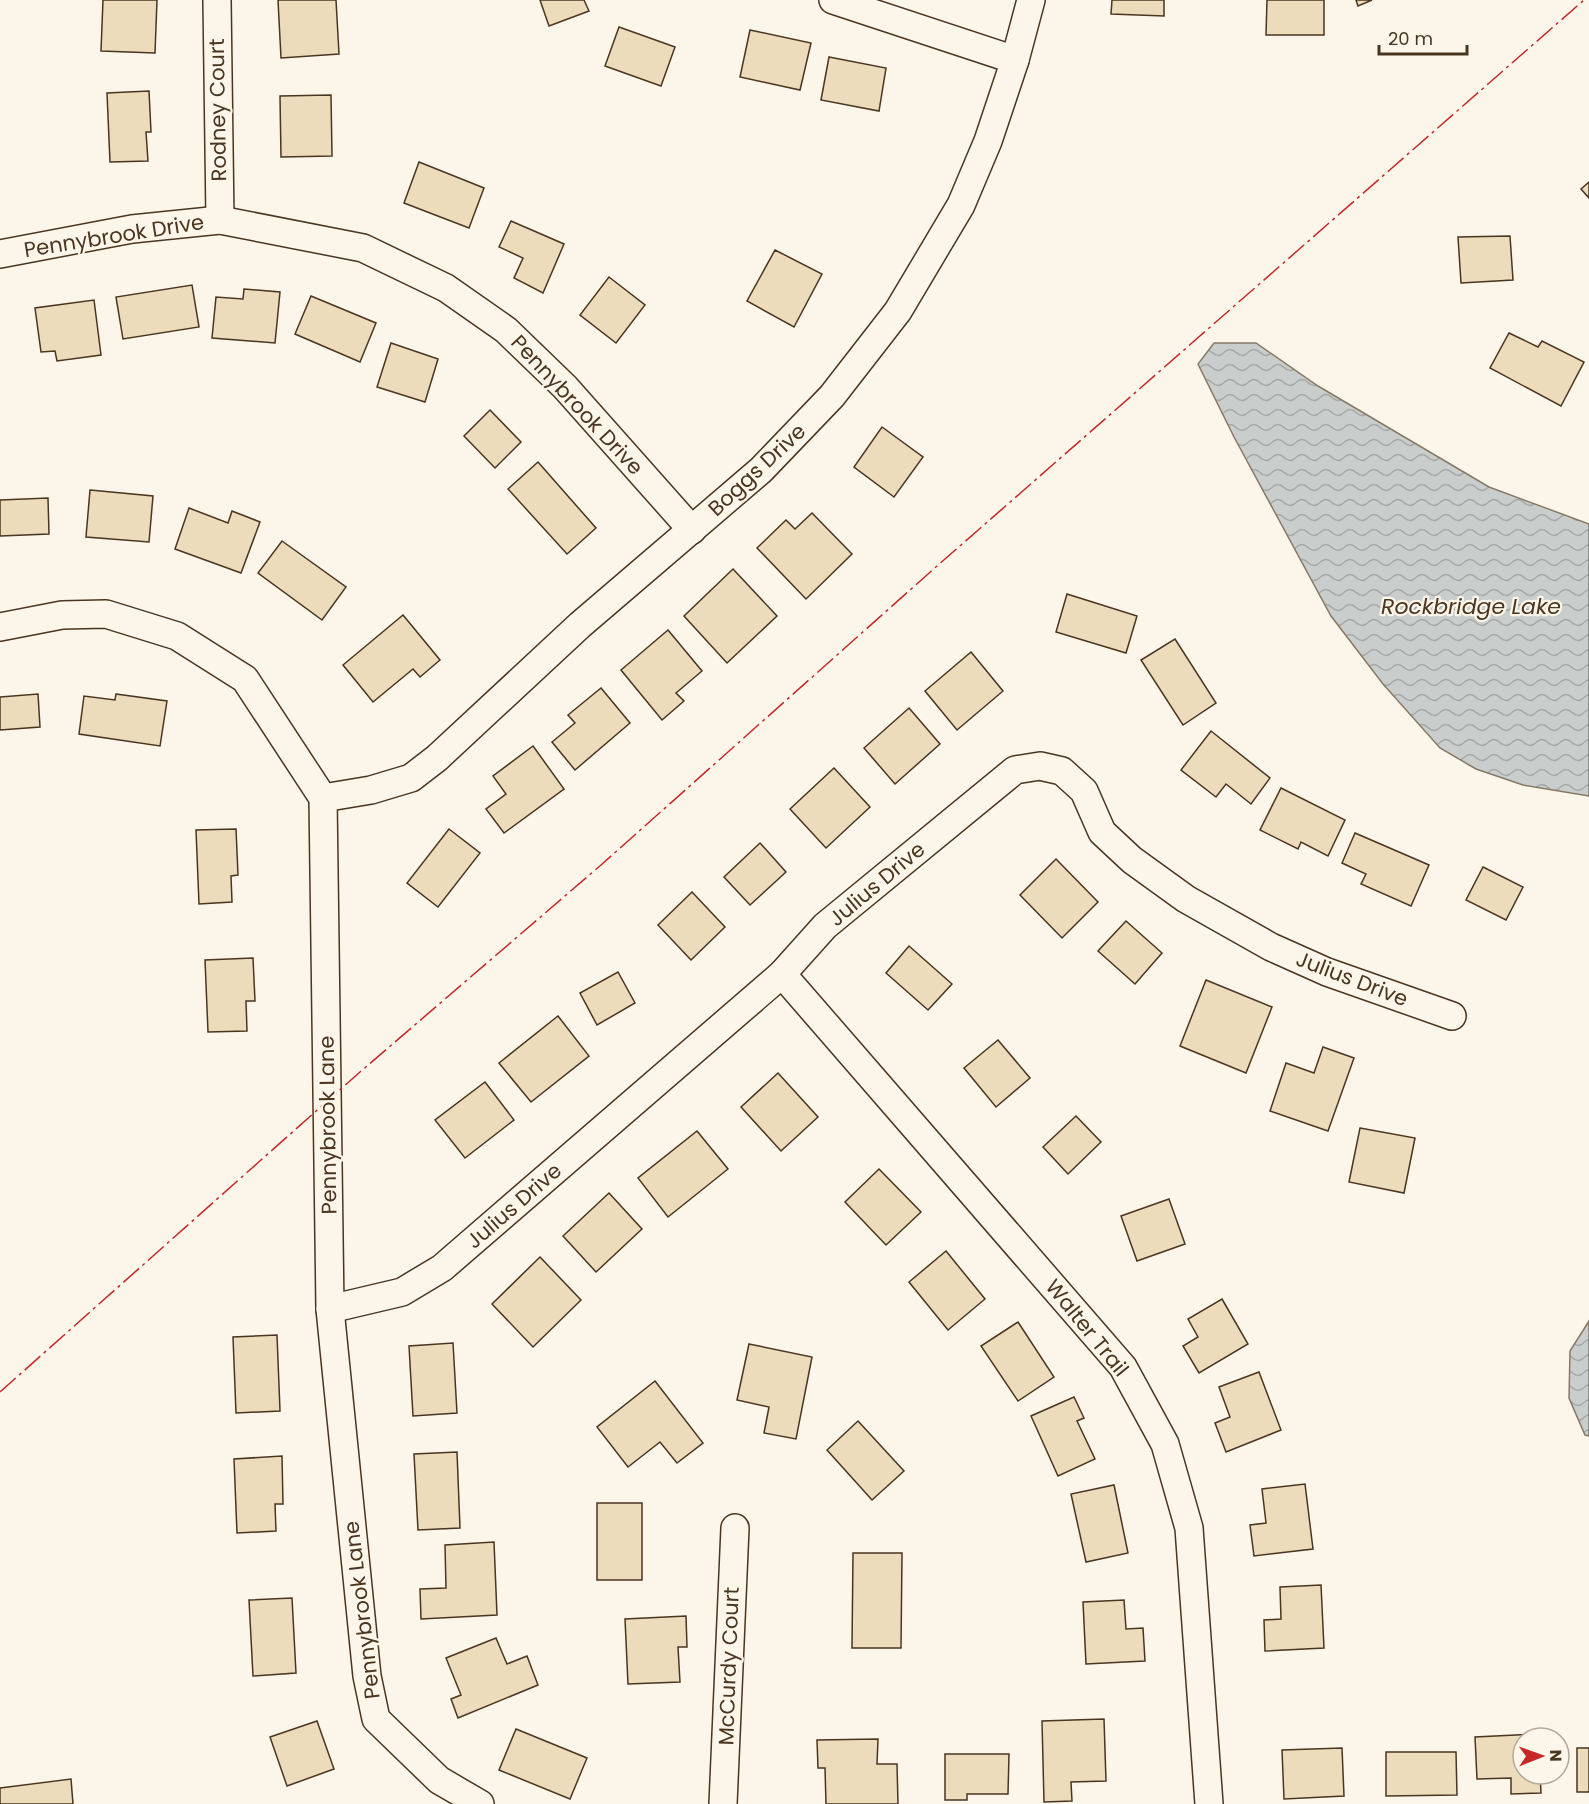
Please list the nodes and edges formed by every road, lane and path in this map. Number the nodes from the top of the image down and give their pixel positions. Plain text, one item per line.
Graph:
1 (217, 0) edge
2 (833, 0) edge
3 (1032, 0) edge
4 (1015, 60) junction
5 (220, 220) junction
6 (0, 254) edge
7 (692, 530) junction
8 (0, 627) edge
9 (323, 798) junction
10 (782, 974) junction
11 (1452, 1016) dead end
12 (330, 1309) junction
13 (735, 1528) dead end
14 (480, 1804) edge
15 (723, 1804) edge
16 (1209, 1804) edge

1 - 5 street, Rodney Court
2 - 4 street
3 - 4 street, Boggs Drive
4 - 7 street, Boggs Drive
5 - 6 street, Pennybrook Drive
5 - 7 street, Pennybrook Drive
7 - 9 street, Boggs Drive
8 - 9 street
9 - 12 street, Pennybrook Lane
10 - 11 street, Julius Drive
10 - 12 street, Julius Drive
10 - 16 street, Walter Trail
12 - 14 street, Pennybrook Lane
13 - 15 street, McCurdy Court

